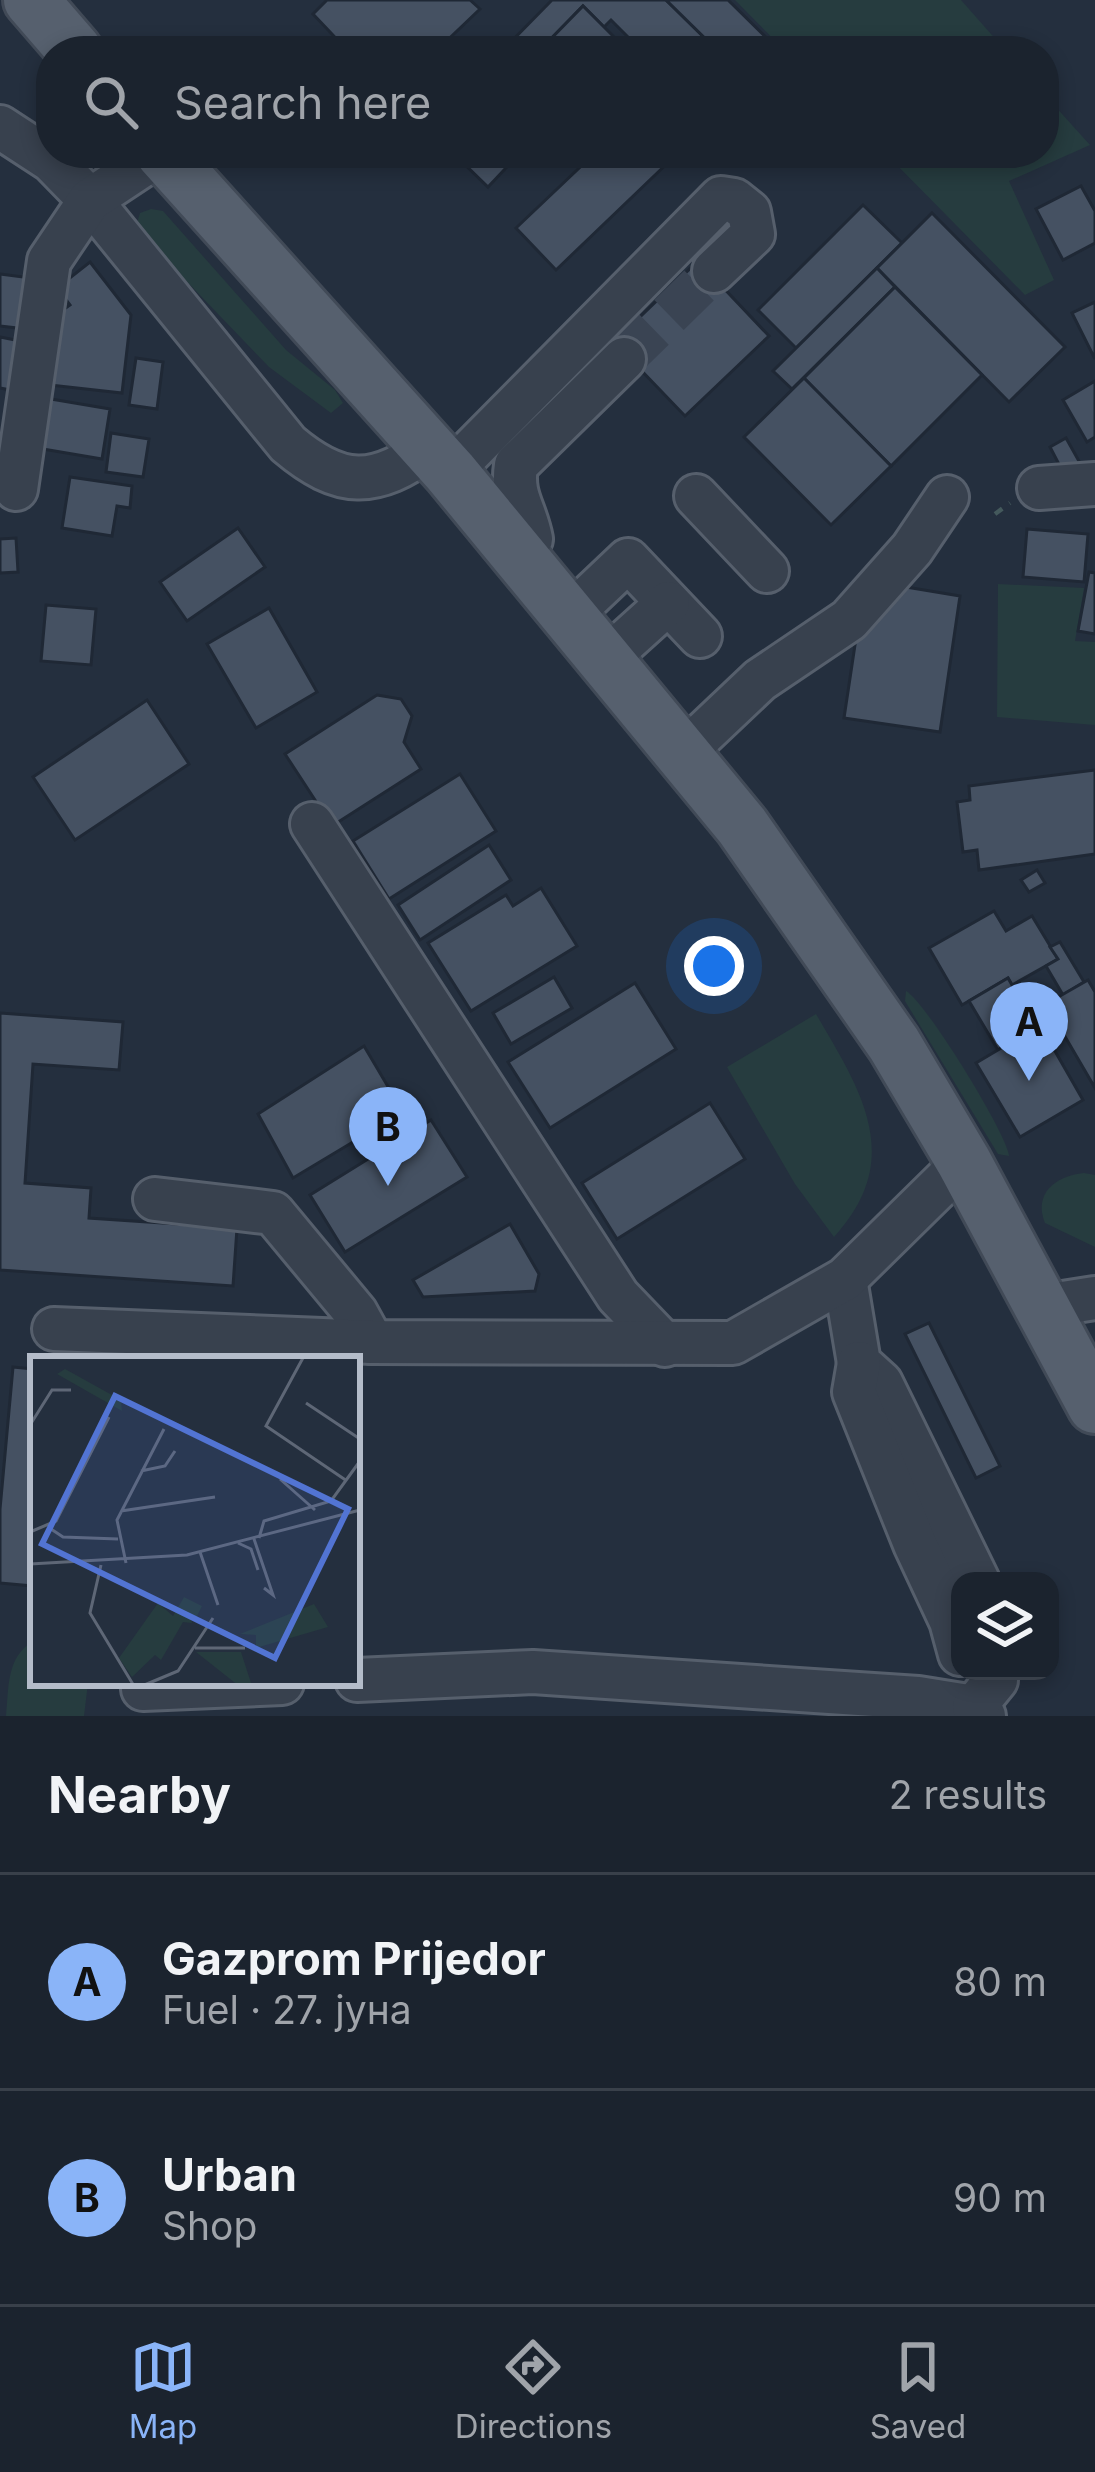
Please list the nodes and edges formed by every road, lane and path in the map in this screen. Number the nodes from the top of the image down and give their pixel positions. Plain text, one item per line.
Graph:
1 (31, 0) edge
2 (62, 36) edge
3 (0, 127) edge
4 (36, 151) edge
5 (59, 168) edge
6 (139, 168) edge
7 (176, 168) edge
8 (90, 200) junction
9 (714, 271) tunnel mouth
10 (624, 358) tunnel mouth
11 (439, 460) junction
12 (1095, 484) edge
13 (1039, 488) dead end
14 (16, 489) dead end
15 (696, 496) dead end
16 (947, 497) dead end
17 (520, 555) junction
18 (767, 571) dead end
19 (668, 603) junction
20 (571, 614) junction
21 (700, 636) dead end
22 (606, 659) junction
23 (684, 752) junction
24 (312, 824) dead end
25 (964, 1162) junction
26 (155, 1199) dead end
27 (845, 1279) junction
28 (1069, 1302) edge
29 (54, 1329) dead end
30 (372, 1342) junction
31 (665, 1345) junction
32 (859, 1363) junction
33 (1095, 1406) edge
34 (974, 1572) edge
35 (951, 1619) edge
36 (360, 1680) edge
37 (212, 1686) edge
38 (142, 1689) dead end
39 (974, 1698) edge

1 - 2 main road
3 - 4 street
5 - 8 street
6 - 8 street
7 - 11 main road
8 - 11 street
8 - 14 street
9 - 11 street
10 - 17 street
11 - 17 main road
12 - 13 street
15 - 18 street
16 - 23 street
17 - 20 main road
19 - 20 street
19 - 21 street
19 - 22 street
20 - 22 main road
22 - 23 main road
23 - 25 main road
24 - 31 street
25 - 27 street
25 - 28 main road
26 - 30 street
27 - 31 street
27 - 32 street
28 - 33 main road
29 - 30 street
30 - 31 street
32 - 34 street
32 - 35 street
36 - 39 street
37 - 38 street

